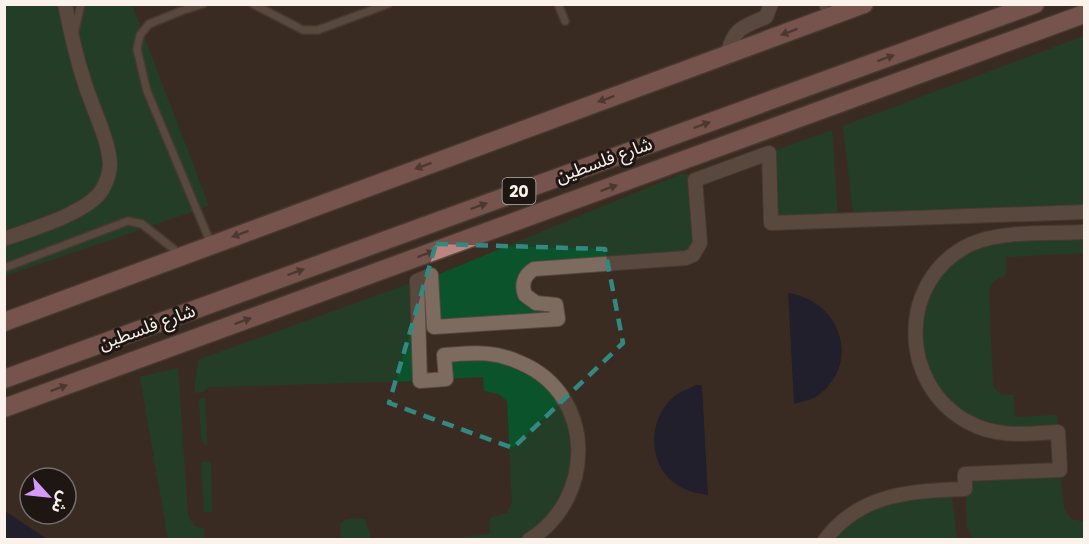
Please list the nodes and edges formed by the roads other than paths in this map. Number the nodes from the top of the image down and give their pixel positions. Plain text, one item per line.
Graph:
1 (65, 4) edge
2 (81, 4) edge
3 (203, 4) edge
4 (253, 4) edge
5 (388, 4) edge
6 (558, 4) edge
7 (771, 4) edge
8 (864, 4) edge
9 (1035, 4) edge
10 (825, 11) edge
11 (1084, 14) edge
12 (565, 21) dead end
13 (73, 42) junction
14 (726, 55) junction
15 (783, 96) junction
16 (749, 136) junction
17 (659, 140) junction
18 (710, 151) junction
19 (1084, 212) edge
20 (1084, 232) edge
21 (4, 239) edge
22 (212, 244) junction
23 (182, 256) junction
24 (4, 268) edge
25 (4, 322) edge
26 (4, 379) edge
27 (4, 408) edge
28 (529, 540) edge
29 (825, 540) edge

1 - 13 street
2 - 13 lane
3 - 22 lane
4 - 5 lane
6 - 12 lane
7 - 14 street
8 - 10 main road
15 -> 9 main road, شارع فلسطين / 20
10 -> 14 main road
11 - 16 main road
13 - 21 street
14 -> 22 main road
15 - 16 main road
17 -> 15 main road, شارع فلسطين / 20
16 - 18 main road
17 - 18 main road
26 -> 17 main road, شارع فلسطين / 20
27 -> 18 main road
19 - 28 street
20 - 29 street
22 - 23 main road
23 - 24 lane
23 - 25 main road

